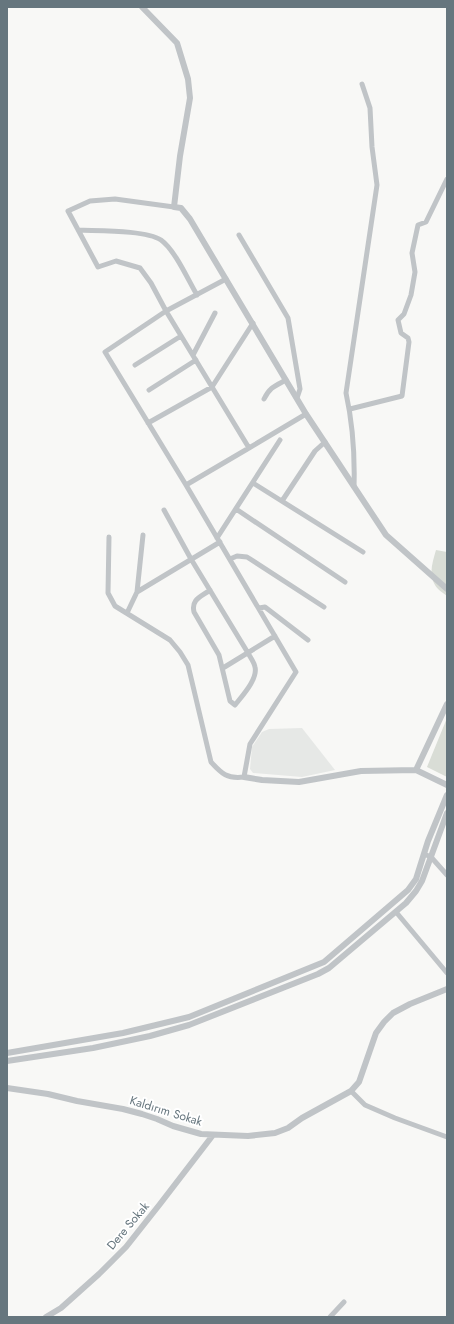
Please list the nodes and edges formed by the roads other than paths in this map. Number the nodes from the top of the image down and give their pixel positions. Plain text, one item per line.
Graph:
1 (142, 7) edge
2 (362, 84) dead end
3 (447, 178) edge
4 (174, 207) junction
5 (78, 230) junction
6 (239, 235) dead end
7 (226, 279) junction
8 (197, 295) junction
9 (166, 311) junction
10 (215, 313) dead end
11 (253, 323) junction
12 (182, 336) junction
13 (194, 358) junction
14 (135, 365) dead end
15 (286, 380) junction
16 (212, 387) junction
17 (149, 390) dead end
18 (297, 398) junction
19 (264, 399) dead end
20 (350, 409) junction
21 (306, 414) junction
22 (148, 423) junction
23 (280, 440) dead end
24 (325, 442) junction
25 (248, 448) junction
26 (253, 483) junction
27 (186, 485) junction
28 (354, 487) junction
29 (282, 501) junction
30 (236, 509) junction
31 (164, 510) dead end
32 (143, 535) dead end
33 (109, 537) dead end
34 (219, 540) junction
35 (363, 552) dead end
36 (191, 559) junction
37 (230, 560) junction
38 (345, 582) dead end
39 (447, 589) edge
40 (210, 590) junction
41 (137, 592) junction
42 (324, 607) dead end
43 (259, 608) junction
44 (127, 613) junction
45 (275, 636) junction
46 (308, 640) dead end
47 (248, 653) junction
48 (223, 668) junction
49 (447, 704) edge
50 (416, 770) junction
51 (244, 777) junction
52 (447, 784) edge
53 (447, 795) edge
54 (447, 813) edge
55 (424, 854) junction
56 (431, 857) junction
57 (447, 875) edge
58 (396, 912) junction
59 (447, 973) edge
60 (447, 989) edge
61 (7, 1053) edge
62 (7, 1060) edge
63 (7, 1088) edge
64 (351, 1091) junction
65 (213, 1135) junction
66 (447, 1137) edge
67 (344, 1302) dead end
68 (46, 1317) edge
69 (330, 1317) edge

1 - 4 street
2 - 20 street
3 - 20 street
4 - 5 street
4 - 7 street
5 - 8 street
5 - 9 street
6 - 18 street
7 - 8 street
7 - 11 street
8 - 9 street
9 - 12 street
9 - 22 street
10 - 13 street
11 - 15 street
11 - 16 street
12 - 13 street
12 - 14 street
13 - 16 street
13 - 17 street
15 - 18 street
15 - 19 street
16 - 22 street
16 - 25 street
18 - 21 street
20 - 28 street
21 - 24 street
21 - 25 street
22 - 27 street
23 - 26 street
24 - 28 street
24 - 29 street
25 - 27 street
26 - 29 street
26 - 30 street
27 - 34 street
28 - 39 street
29 - 35 street
30 - 34 street
30 - 38 street
31 - 36 street
32 - 41 street
33 - 44 street
34 - 36 street
34 - 37 street
36 - 40 street
36 - 41 street
37 - 42 street
37 - 43 street
40 - 47 street
40 - 48 street
41 - 44 street
43 - 45 street
43 - 46 street
44 - 51 street
45 - 47 street
45 - 51 street
47 - 48 street
47 - 48 street
49 - 50 street
50 - 51 street
50 - 52 street
53 - 55 street
54 - 56 street
55 - 56 street
55 - 61 street
56 - 57 street
56 - 58 street
58 - 59 street
58 - 62 street
60 - 64 street, Kaldırım Sokak
63 - 65 street, Kaldırım Sokak
64 - 65 street, Kaldırım Sokak
64 - 66 street
65 - 68 street, Dere Sokak
67 - 69 street

